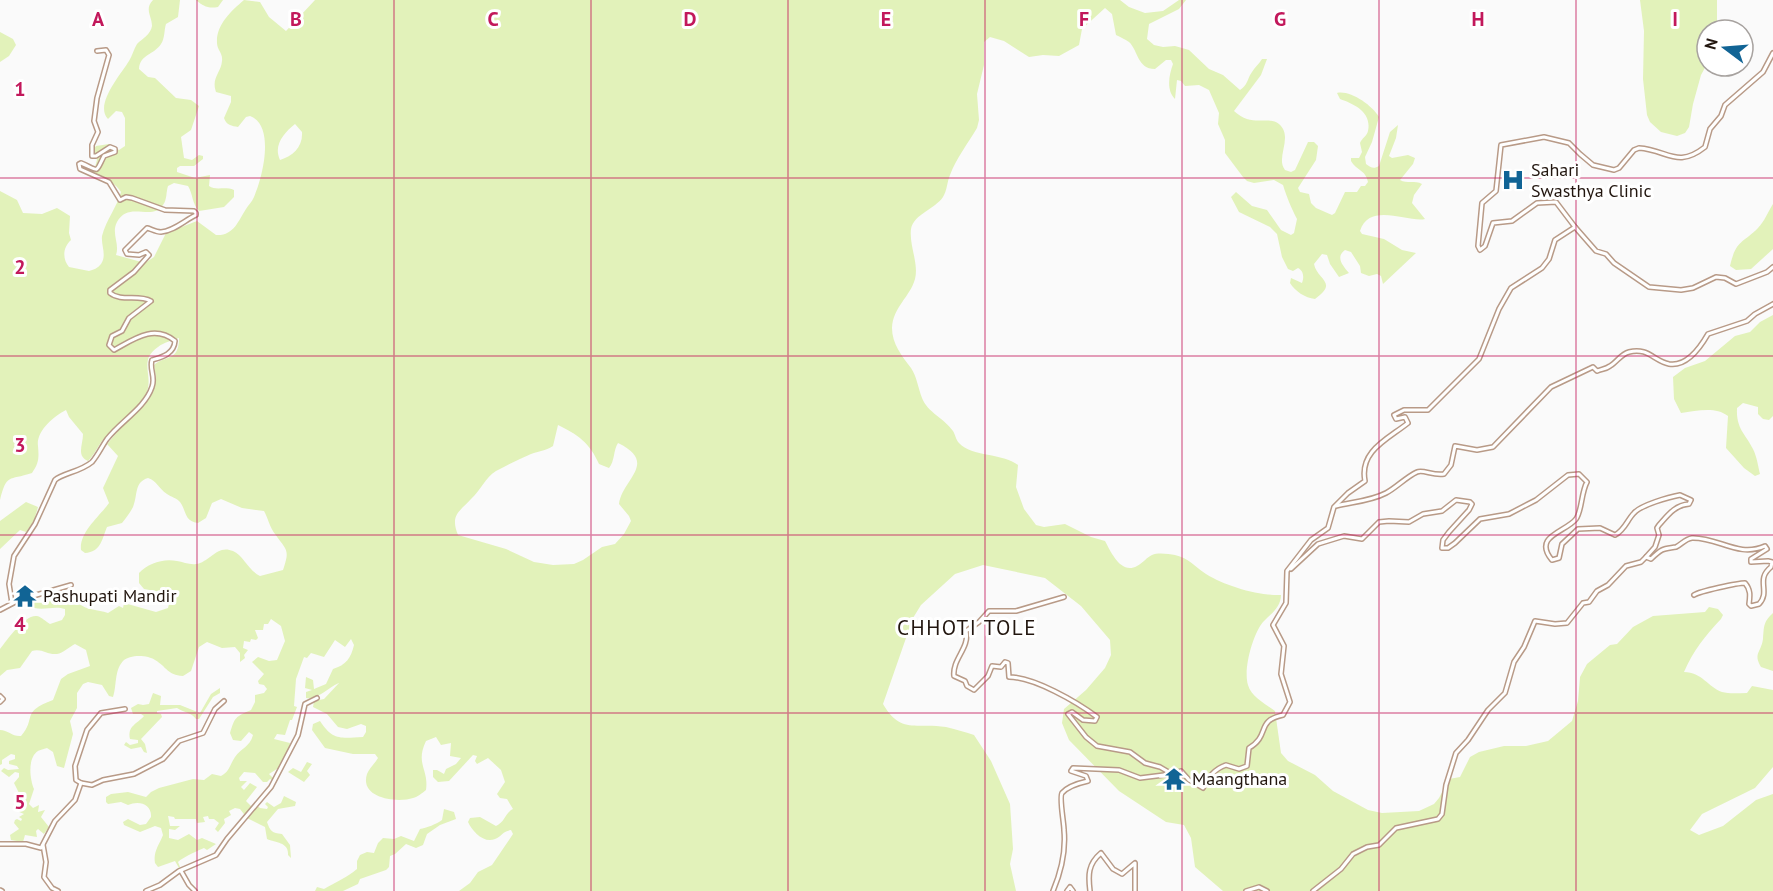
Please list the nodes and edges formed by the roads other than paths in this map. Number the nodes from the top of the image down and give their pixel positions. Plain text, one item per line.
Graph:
1 (97, 51) dead end
2 (1773, 53) edge
3 (1575, 228) junction
4 (1773, 267) edge
5 (1773, 304) edge
6 (1334, 507) junction
7 (1646, 557) junction
8 (1287, 571) junction
9 (71, 585) dead end
10 (1694, 595) dead end
11 (1064, 597) dead end
12 (12, 603) junction
13 (0, 610) edge
14 (0, 696) edge
15 (317, 698) dead end
16 (224, 701) dead end
17 (0, 702) edge
18 (125, 709) dead end
19 (1172, 774) junction
20 (81, 783) junction
21 (0, 844) edge
22 (43, 845) junction
23 (181, 871) junction
24 (58, 891) edge
25 (146, 891) edge
26 (195, 891) edge
27 (1053, 891) edge
28 (1067, 891) edge
29 (1074, 891) edge
30 (1090, 891) edge
31 (1135, 891) edge
32 (1246, 891) edge
33 (1267, 891) edge
34 (1313, 891) edge

1 - 12 street
2 - 3 street
3 - 4 street
3 - 6 street
5 - 6 street
6 - 8 street
7 - 8 street
7 - 10 street
7 - 34 street
8 - 19 street
9 - 12 street
11 - 19 street
12 - 13 street
14 - 17 street
15 - 23 street
16 - 20 street
18 - 20 street
19 - 27 street
20 - 22 street
21 - 22 street
22 - 24 street
23 - 25 street
23 - 26 street
28 - 29 street
30 - 31 street
32 - 33 street

